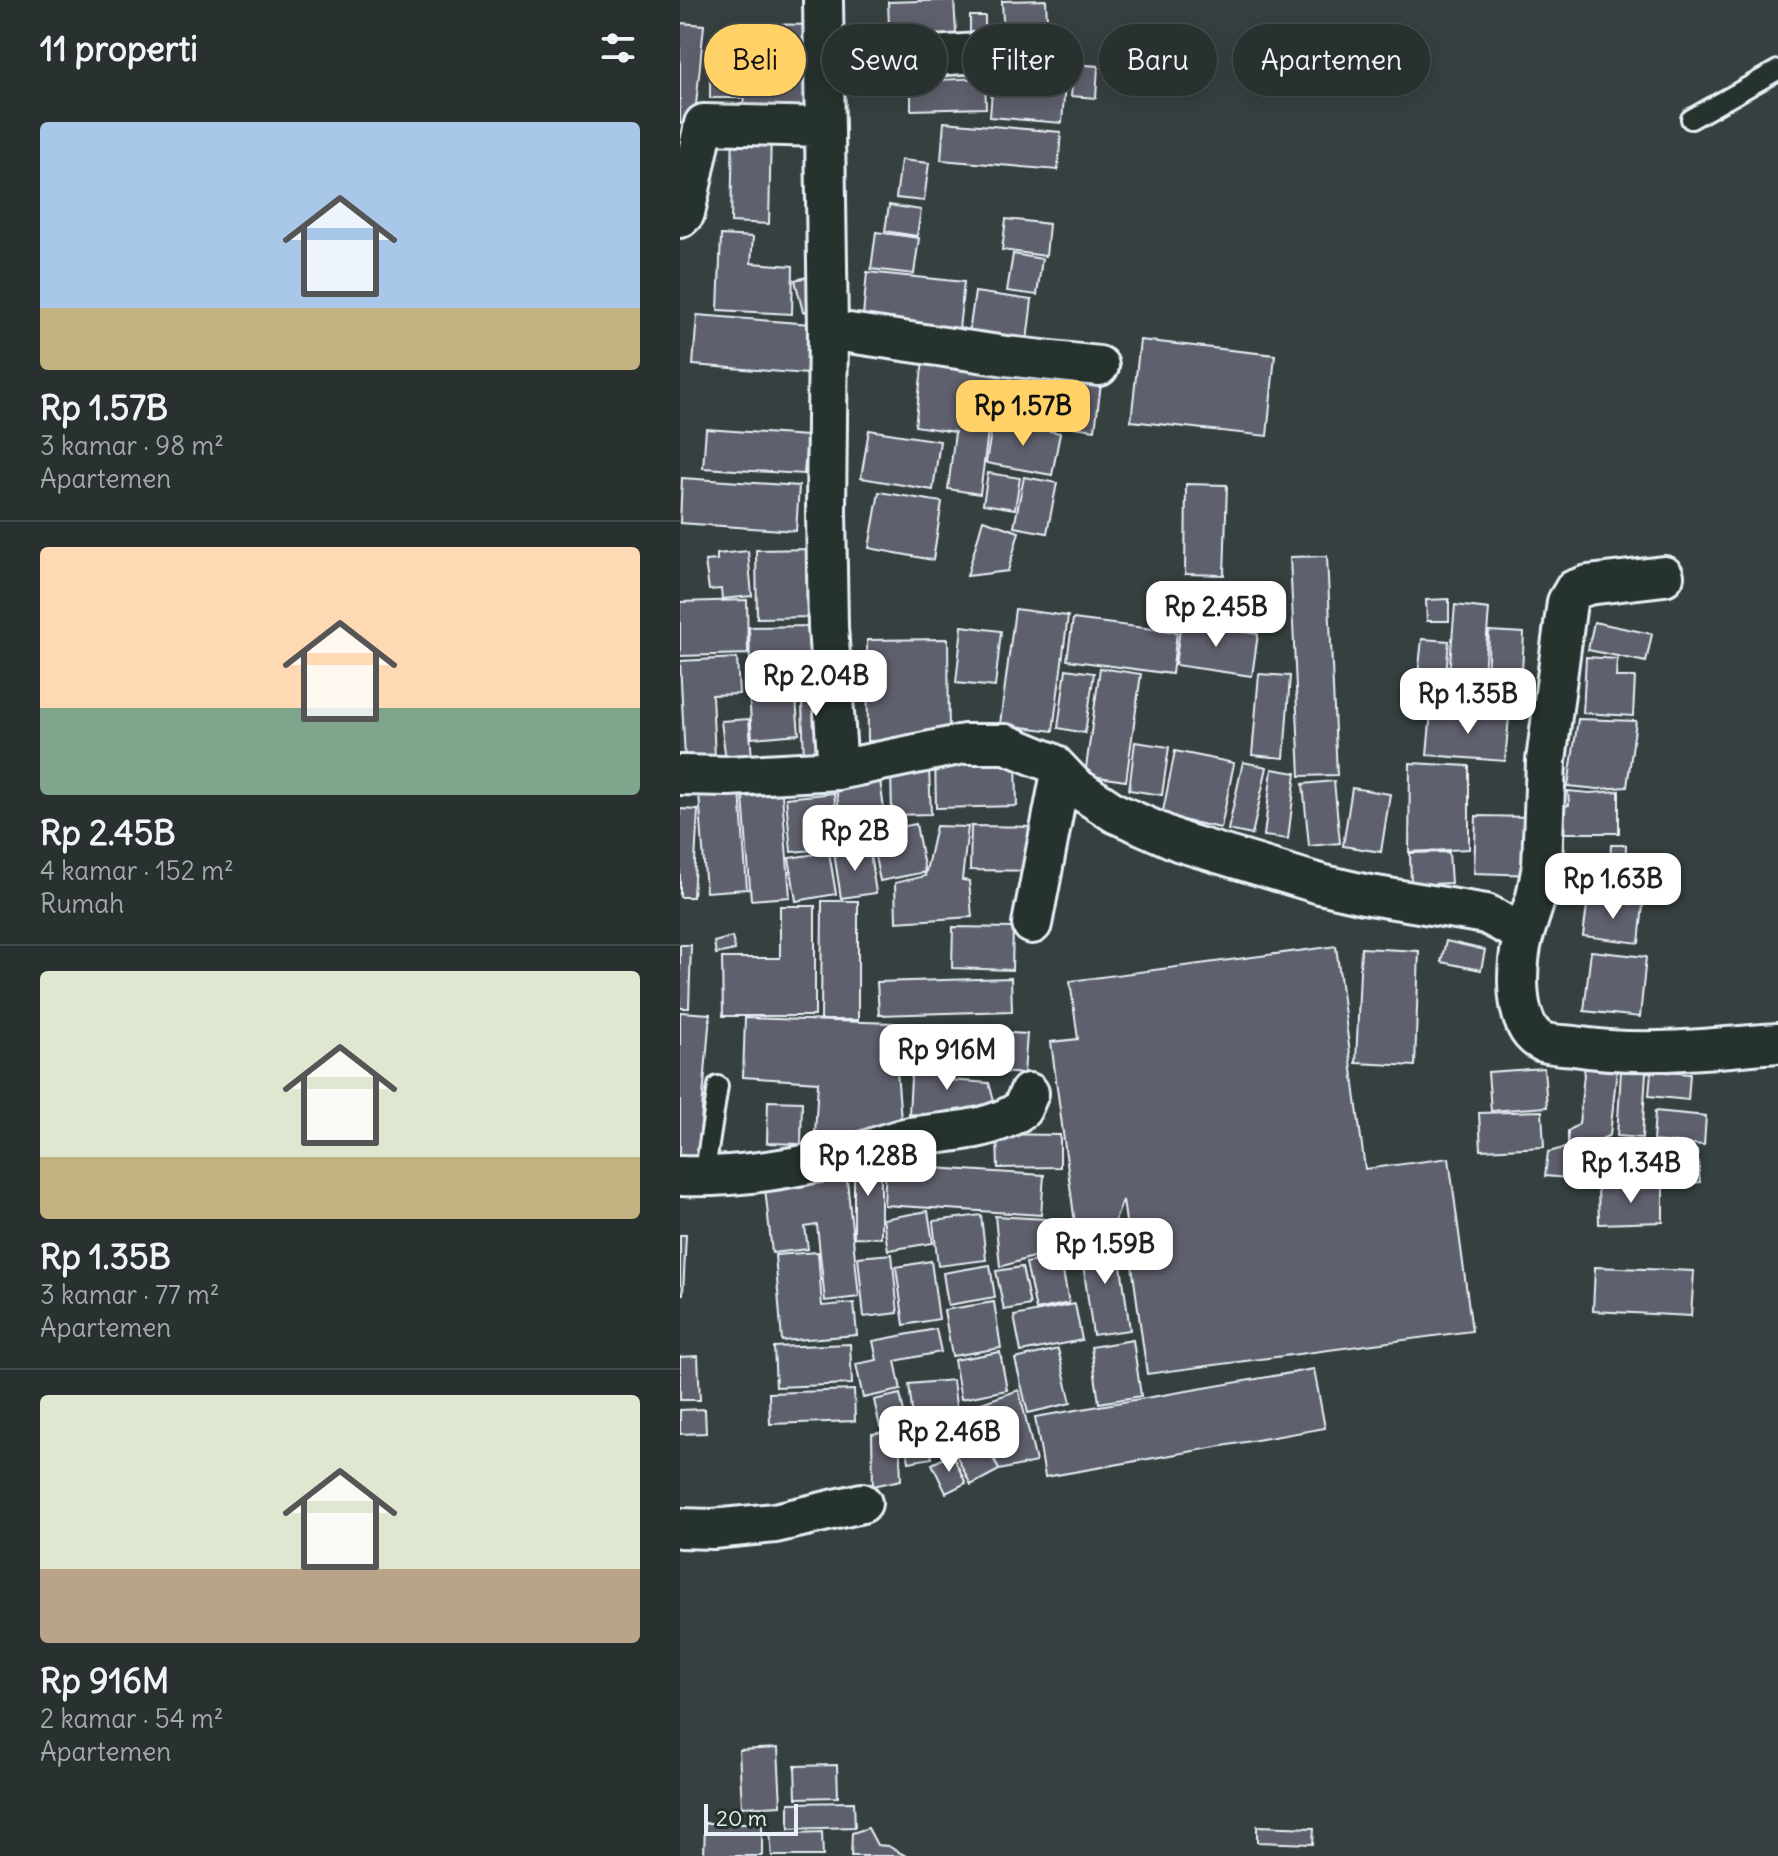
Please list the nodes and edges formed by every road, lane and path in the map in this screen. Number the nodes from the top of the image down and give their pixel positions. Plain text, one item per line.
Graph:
1 (823, 0) edge
2 (823, 24) edge
3 (1778, 70) edge
4 (825, 96) edge
5 (1691, 119) dead end
6 (825, 127) junction
7 (680, 218) edge
8 (828, 330) junction
9 (1099, 366) dead end
10 (1664, 576) dead end
11 (838, 770) junction
12 (1061, 773) junction
13 (680, 775) edge
14 (1032, 924) dead end
15 (1524, 934) junction
16 (1778, 1043) edge
17 (718, 1086) dead end
18 (1029, 1093) dead end
19 (692, 1177) edge
20 (862, 1503) dead end
21 (680, 1528) edge

1 - 2 street
3 - 5 lane
4 - 6 street
6 - 7 street
6 - 8 street
8 - 9 street
8 - 11 street
10 - 15 street
11 - 12 street
11 - 13 street
12 - 14 street
12 - 15 street
15 - 16 street
17 - 19 lane
18 - 19 street
20 - 21 street

